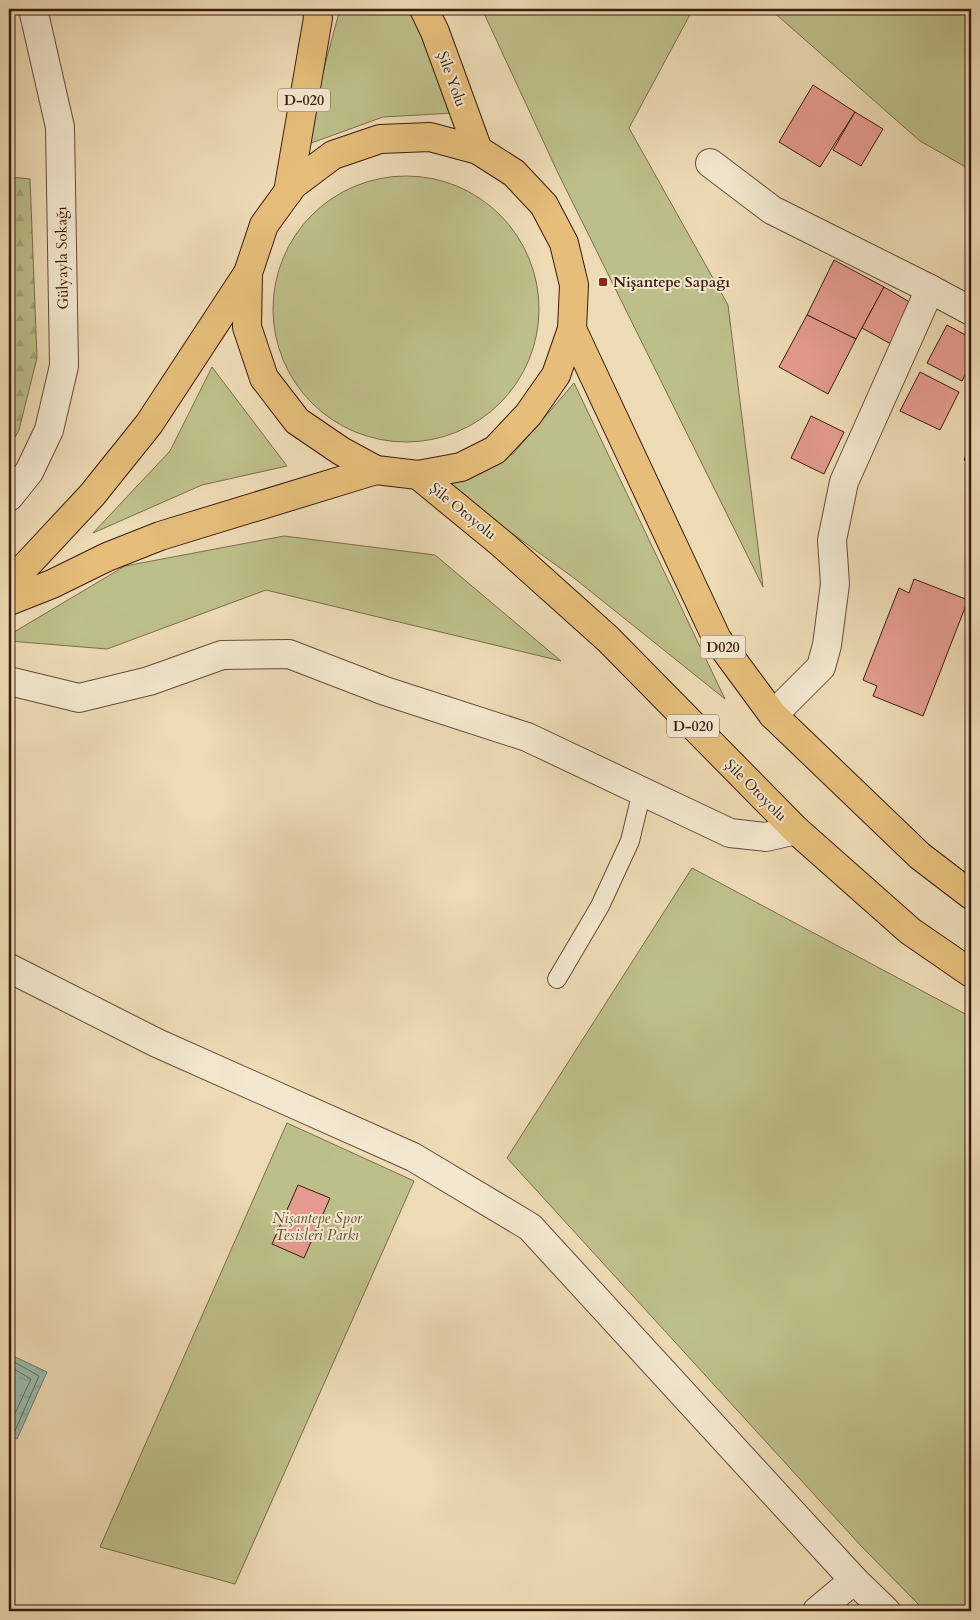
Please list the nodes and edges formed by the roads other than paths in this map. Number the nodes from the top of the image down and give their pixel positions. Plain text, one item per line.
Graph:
1 (33, 9) edge
2 (318, 9) edge
3 (424, 9) edge
4 (478, 150) junction
5 (710, 163) dead end
6 (288, 192) junction
7 (248, 273) junction
8 (930, 289) junction
9 (971, 311) edge
10 (572, 329) junction
11 (376, 470) junction
12 (418, 475) junction
13 (9, 497) edge
14 (9, 584) edge
15 (9, 601) edge
16 (9, 681) edge
17 (773, 715) junction
18 (642, 791) junction
19 (796, 830) junction
20 (971, 895) edge
21 (9, 968) edge
22 (971, 973) edge
23 (556, 979) dead end
24 (854, 1580) junction
25 (817, 1611) edge
26 (886, 1611) edge

1 - 13 street, Gülyayla Sokağı
2 - 6 main road, D-020
3 - 4 main road, Şile Yolu
4 - 6 main road
4 - 10 main road
5 - 8 street
6 - 7 main road
7 - 11 main road
7 - 14 main road
8 - 9 street
8 - 17 street
10 - 12 main road
10 - 17 main road, D020
11 - 12 main road
11 - 15 main road
12 - 19 main road, Şile Otoyolu / D-020
16 - 18 street
17 - 20 main road, D020
18 - 19 street
18 - 23 lane
19 - 22 main road, Şile Otoyolu / D-020
21 - 24 street
24 - 25 street
24 - 26 street

